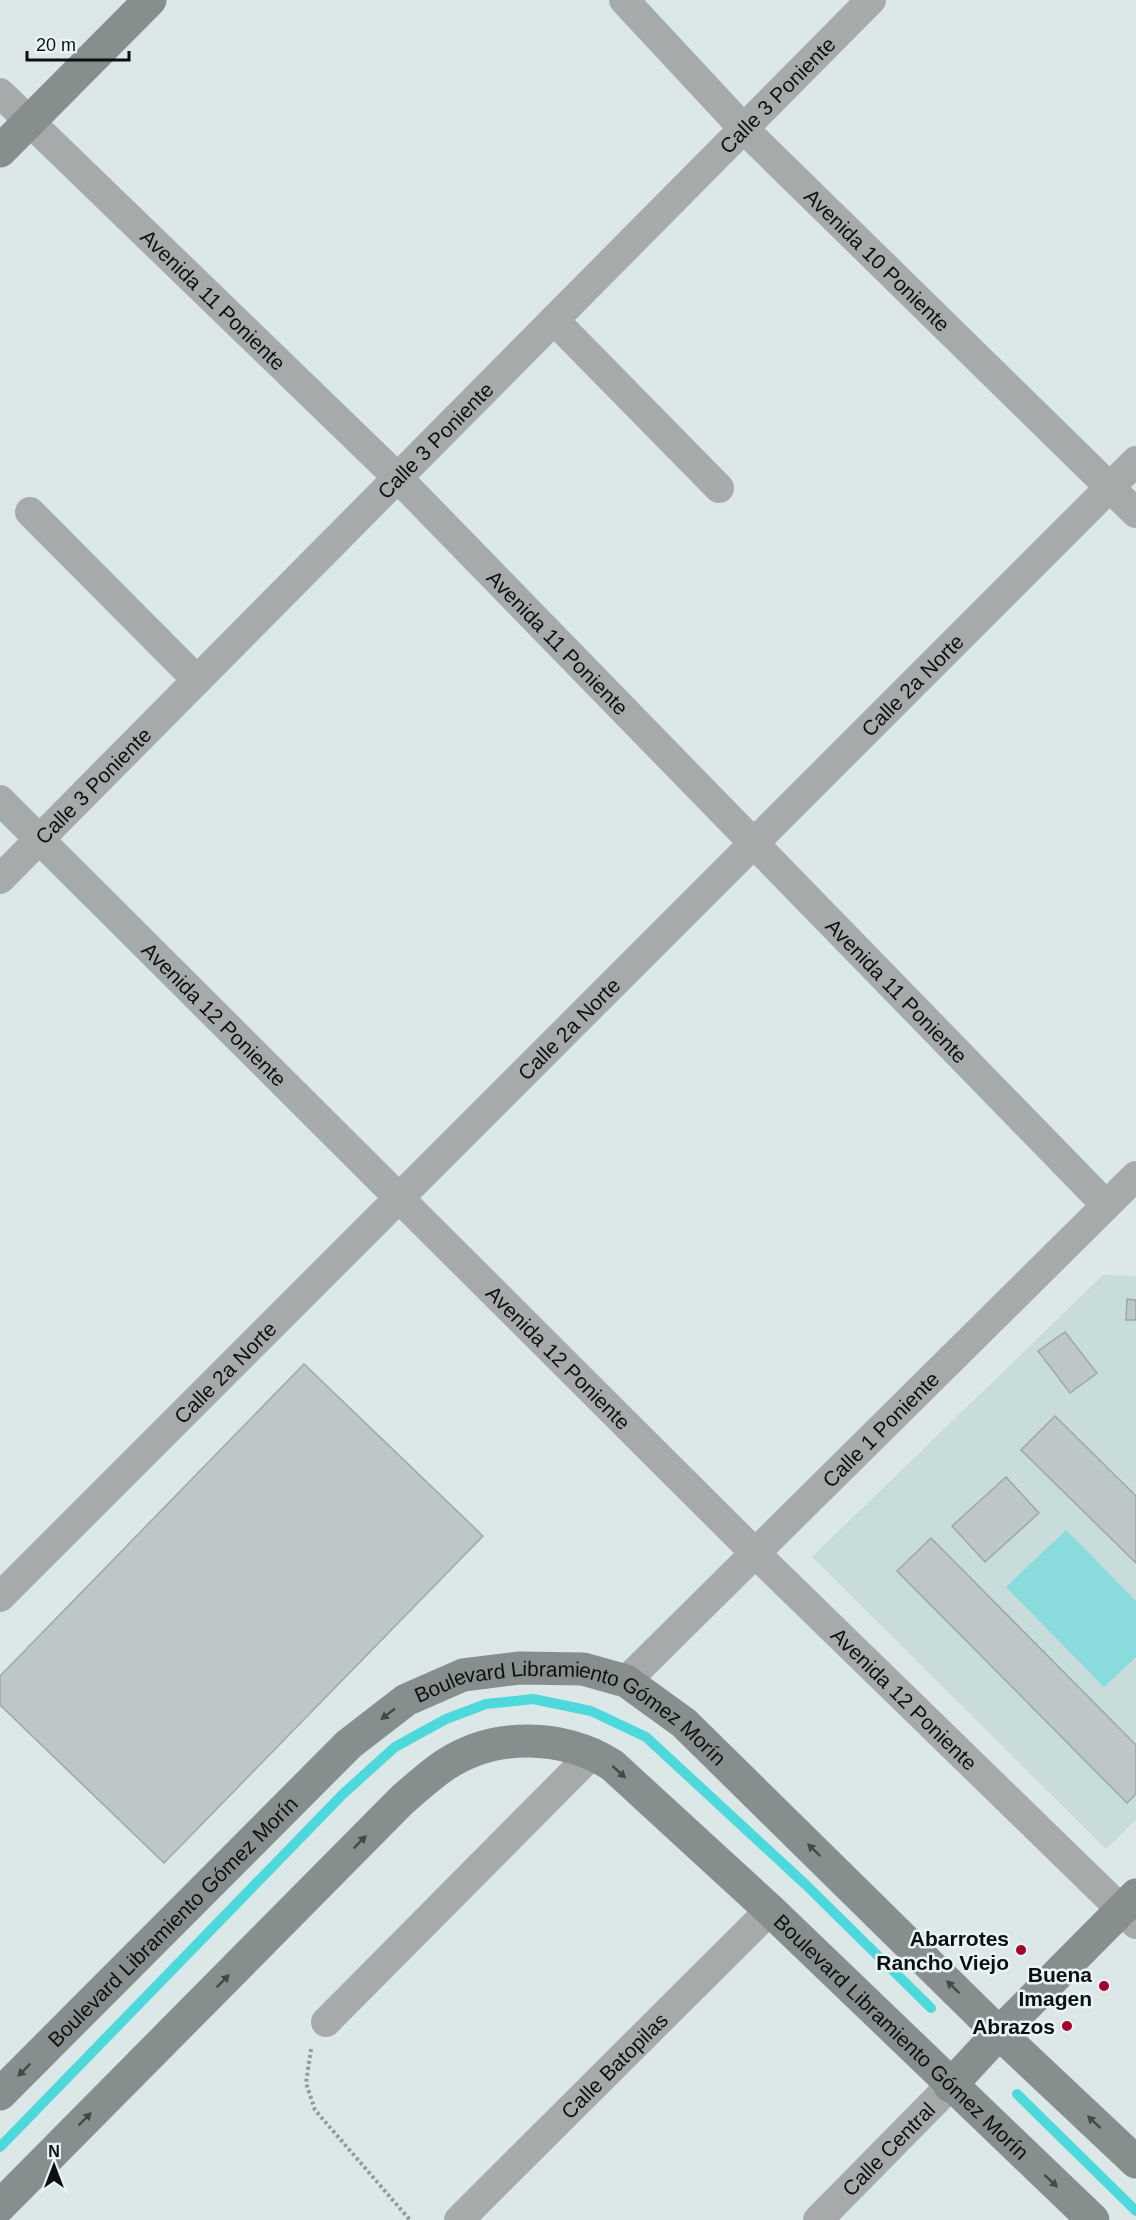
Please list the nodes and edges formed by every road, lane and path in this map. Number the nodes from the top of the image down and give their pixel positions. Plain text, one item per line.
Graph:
1 (150, 0) edge
2 (624, 0) edge
3 (871, 0) edge
4 (0, 93) edge
5 (29, 122) junction
6 (744, 129) junction
7 (0, 151) edge
8 (554, 320) junction
9 (1136, 461) edge
10 (398, 478) junction
11 (1109, 487) junction
12 (719, 488) dead end
13 (30, 512) dead end
14 (1136, 513) edge
15 (197, 680) junction
16 (0, 801) edge
17 (39, 839) junction
18 (755, 842) junction
19 (0, 879) edge
20 (1136, 1176) edge
21 (400, 1197) junction
22 (1136, 1203) edge
23 (1105, 1204) junction
24 (755, 1553) junction
25 (0, 1597) edge
26 (626, 1681) junction
27 (593, 1754) junction
28 (770, 1910) junction
29 (1131, 1910) edge
30 (326, 2022) joint
31 (999, 2033) junction
32 (951, 2086) junction
33 (0, 2094) edge
34 (1136, 2162) edge
35 (0, 2206) edge
36 (410, 2220) edge
37 (459, 2220) edge
38 (818, 2220) edge
39 (1093, 2220) edge

1 - 5 main road
2 - 6 street, Avenida 10 Poniente
3 - 6 street, Calle 3 Poniente
4 - 5 street, Avenida 11 Poniente
5 - 7 main road
5 - 10 street, Avenida 11 Poniente
6 - 8 street, Calle 3 Poniente
6 - 11 street, Avenida 10 Poniente
8 - 10 street, Calle 3 Poniente
8 - 12 street
9 - 11 street, Calle 2a Norte
10 - 15 street, Calle 3 Poniente
10 - 18 street, Avenida 11 Poniente
11 - 14 street, Avenida 10 Poniente
11 - 18 street, Calle 2a Norte
13 - 15 street
15 - 17 street, Calle 3 Poniente
16 - 17 street, Avenida 12 Poniente
17 - 19 street, Calle 3 Poniente
17 - 21 street, Avenida 12 Poniente
18 - 21 street, Calle 2a Norte
18 - 23 street, Avenida 11 Poniente
20 - 23 street, Calle 1 Poniente
21 - 24 street, Avenida 12 Poniente
21 - 25 street, Calle 2a Norte
22 - 23 street
23 - 24 street, Calle 1 Poniente
24 - 26 street, Calle 1 Poniente
24 - 29 street, Avenida 12 Poniente
31 -> 26 main road, Boulevard Libramiento Gómez Morín
26 -> 33 main road, Boulevard Libramiento Gómez Morín
27 -> 28 main road, Boulevard Libramiento Gómez Morín
27 - 30 street
35 -> 27 main road, Boulevard Libramiento Gómez Morín
28 - 32 main road, Boulevard Libramiento Gómez Morín
28 - 37 street, Calle Batopilas
29 - 31 main road, Calle Central
30 - 36 path
31 - 32 main road, Calle Central
34 -> 31 main road, Boulevard Libramiento Gómez Morín
32 - 38 street, Calle Central
32 -> 39 main road, Boulevard Libramiento Gómez Morín

